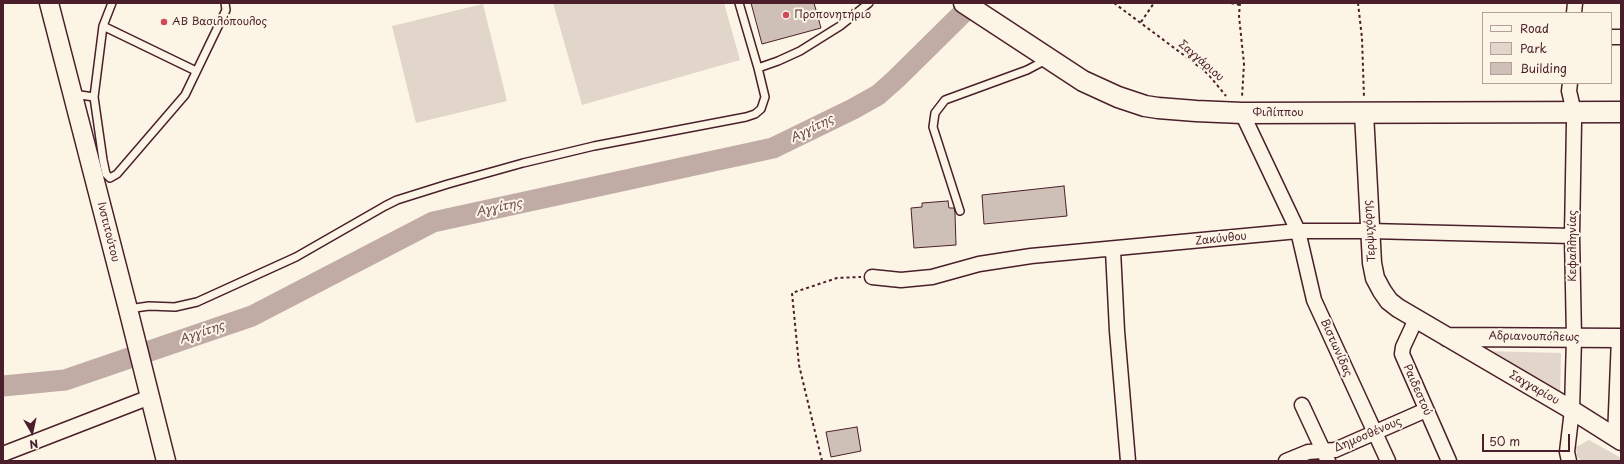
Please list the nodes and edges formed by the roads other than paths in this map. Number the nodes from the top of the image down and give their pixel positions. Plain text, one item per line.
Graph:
1 (49, 3) edge
2 (112, 3) edge
3 (225, 3) edge
4 (739, 3) edge
5 (869, 3) edge
6 (964, 3) edge
7 (103, 26) junction
8 (1048, 59) junction
9 (758, 68) junction
10 (196, 71) junction
11 (1570, 84) edge
12 (73, 94) junction
13 (94, 97) junction
14 (1364, 112) junction
15 (1574, 112) junction
16 (1621, 112) edge
17 (1242, 113) junction
18 (960, 211) dead end
19 (1298, 231) junction
20 (1369, 231) junction
21 (1572, 236) junction
22 (1113, 250) junction
23 (872, 277) road end
24 (128, 310) junction
25 (1416, 319) junction
26 (1447, 337) junction
27 (1574, 338) junction
28 (1620, 338) edge
29 (150, 397) junction
30 (1302, 405) dead end
31 (1426, 410) junction
32 (1572, 410) junction
33 (1374, 432) junction
34 (1618, 439) edge
35 (3, 454) edge
36 (1326, 456) edge
37 (166, 461) edge
38 (1128, 461) edge
39 (1286, 461) edge
40 (1388, 461) edge
41 (1449, 461) edge
42 (1569, 461) edge

1 - 12 street, Ινστιτούτου
2 - 7 lane
3 - 10 lane
4 - 9 lane
5 - 9 lane
6 - 8 main road, Φιλίππου
7 - 10 lane
7 - 13 lane
8 - 17 main road, Φιλίππου
8 - 18 lane
9 - 24 lane
10 - 13 lane
11 - 15 street, Κεφαλληνίας
12 - 13 lane
12 - 24 street, Ινστιτούτου
14 - 15 main road, Φιλίππου
14 - 17 main road, Φιλίππου
14 - 20 street, Τερψιχόρης
15 - 16 main road, Φιλίππου
15 - 21 street, Κεφαλληνίας
17 - 19 street, Βιστωνίδας
19 - 20 street, Ζακύνθου
19 - 22 street, Ζακύνθου
19 - 33 street, Βιστωνίδας
20 - 21 street, Ζακύνθου
20 - 25 street, Τερψιχόρης
21 - 27 street, Κεφαλληνίας
22 - 23 street, Ζακύνθου
22 - 38 street
24 - 29 street, Ινστιτούτου
25 - 26 street, Τερψιχόρης
25 - 31 street, Ραιδεστού
26 - 27 street, Αδριανουπόλεως
26 - 32 street, Σαγγαρίου
27 - 28 street, Αδριανουπόλεως
27 - 32 street, Κεφαλληνίας
28 - 34 street
29 - 35 street
29 - 37 street, Ινστιτούτου
30 - 36 street
31 - 33 street, Δημοσθένους
31 - 41 street, Ραιδεστού
32 - 34 street, Σαγγαρίου
32 - 42 street, Κεφαλληνίας
33 - 36 street, Δημοσθένους
33 - 40 street, Βιστωνίδας
36 - 39 street, Δημοσθένους

